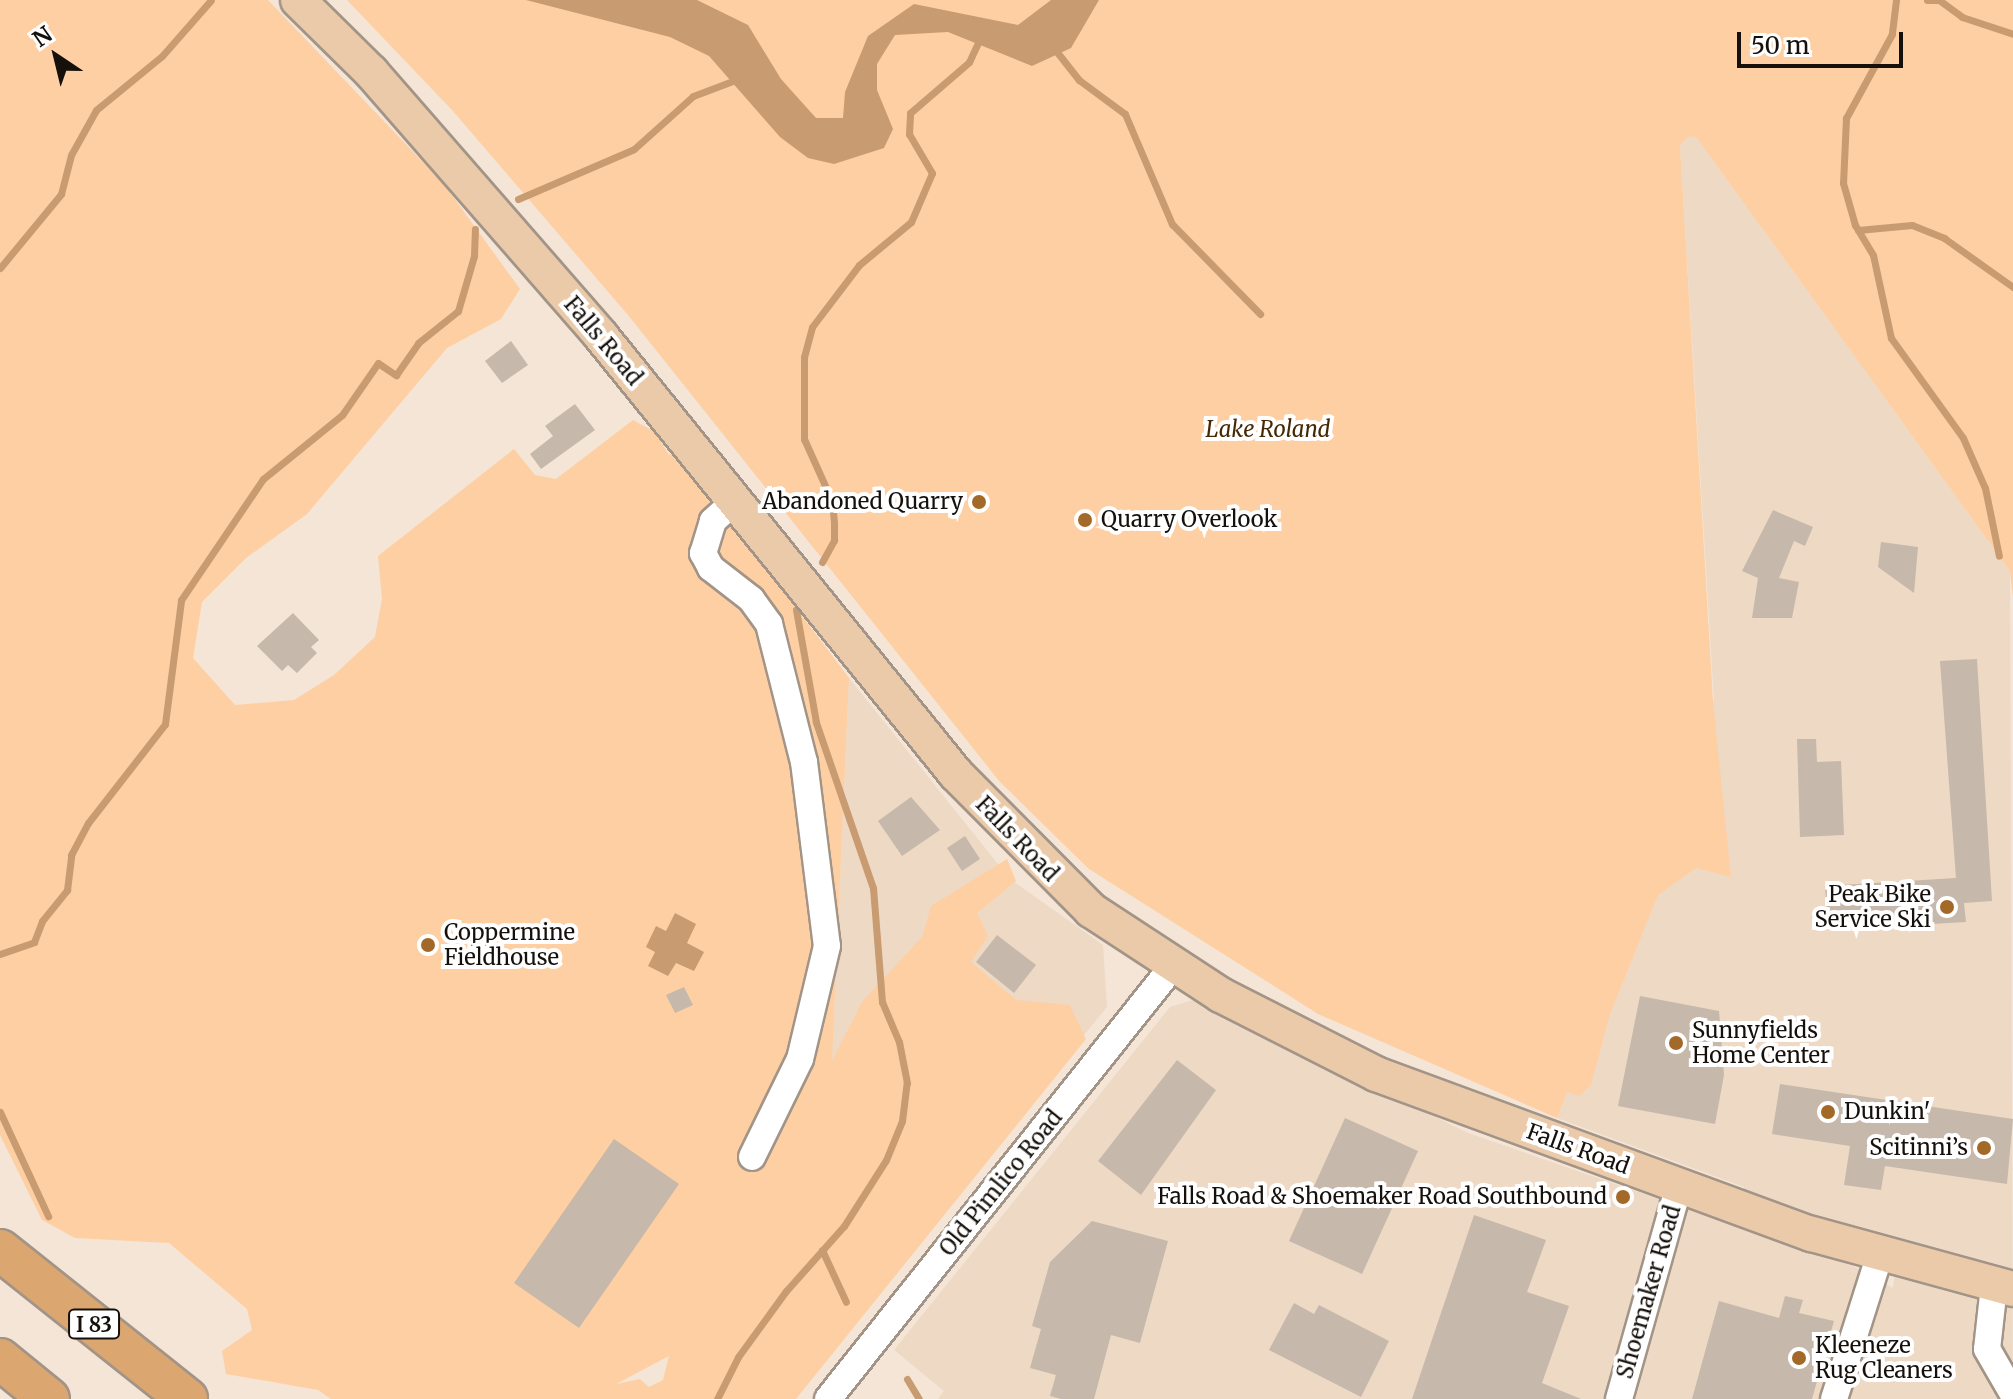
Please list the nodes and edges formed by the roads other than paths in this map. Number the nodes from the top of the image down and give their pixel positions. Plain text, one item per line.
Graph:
1 (298, 0) edge
2 (735, 501) junction
3 (1173, 966) junction
4 (752, 1157) dead end
5 (1679, 1185) junction
6 (0, 1250) edge
7 (1879, 1257) junction
8 (2003, 1287) edge
9 (0, 1359) edge
10 (2013, 1394) edge
11 (49, 1399) edge
12 (187, 1399) edge
13 (828, 1399) edge
14 (1619, 1399) edge
15 (1834, 1399) edge

1 - 2 main road, Falls Road
2 - 3 main road, Falls Road
2 - 4 street
3 - 5 main road, Falls Road
3 - 13 street, Old Pimlico Road
5 - 7 main road, Falls Road
5 - 14 street, Shoemaker Road
6 - 12 highway, I 83
7 - 8 main road, Falls Road
7 - 15 street
8 - 10 street
9 - 11 highway

